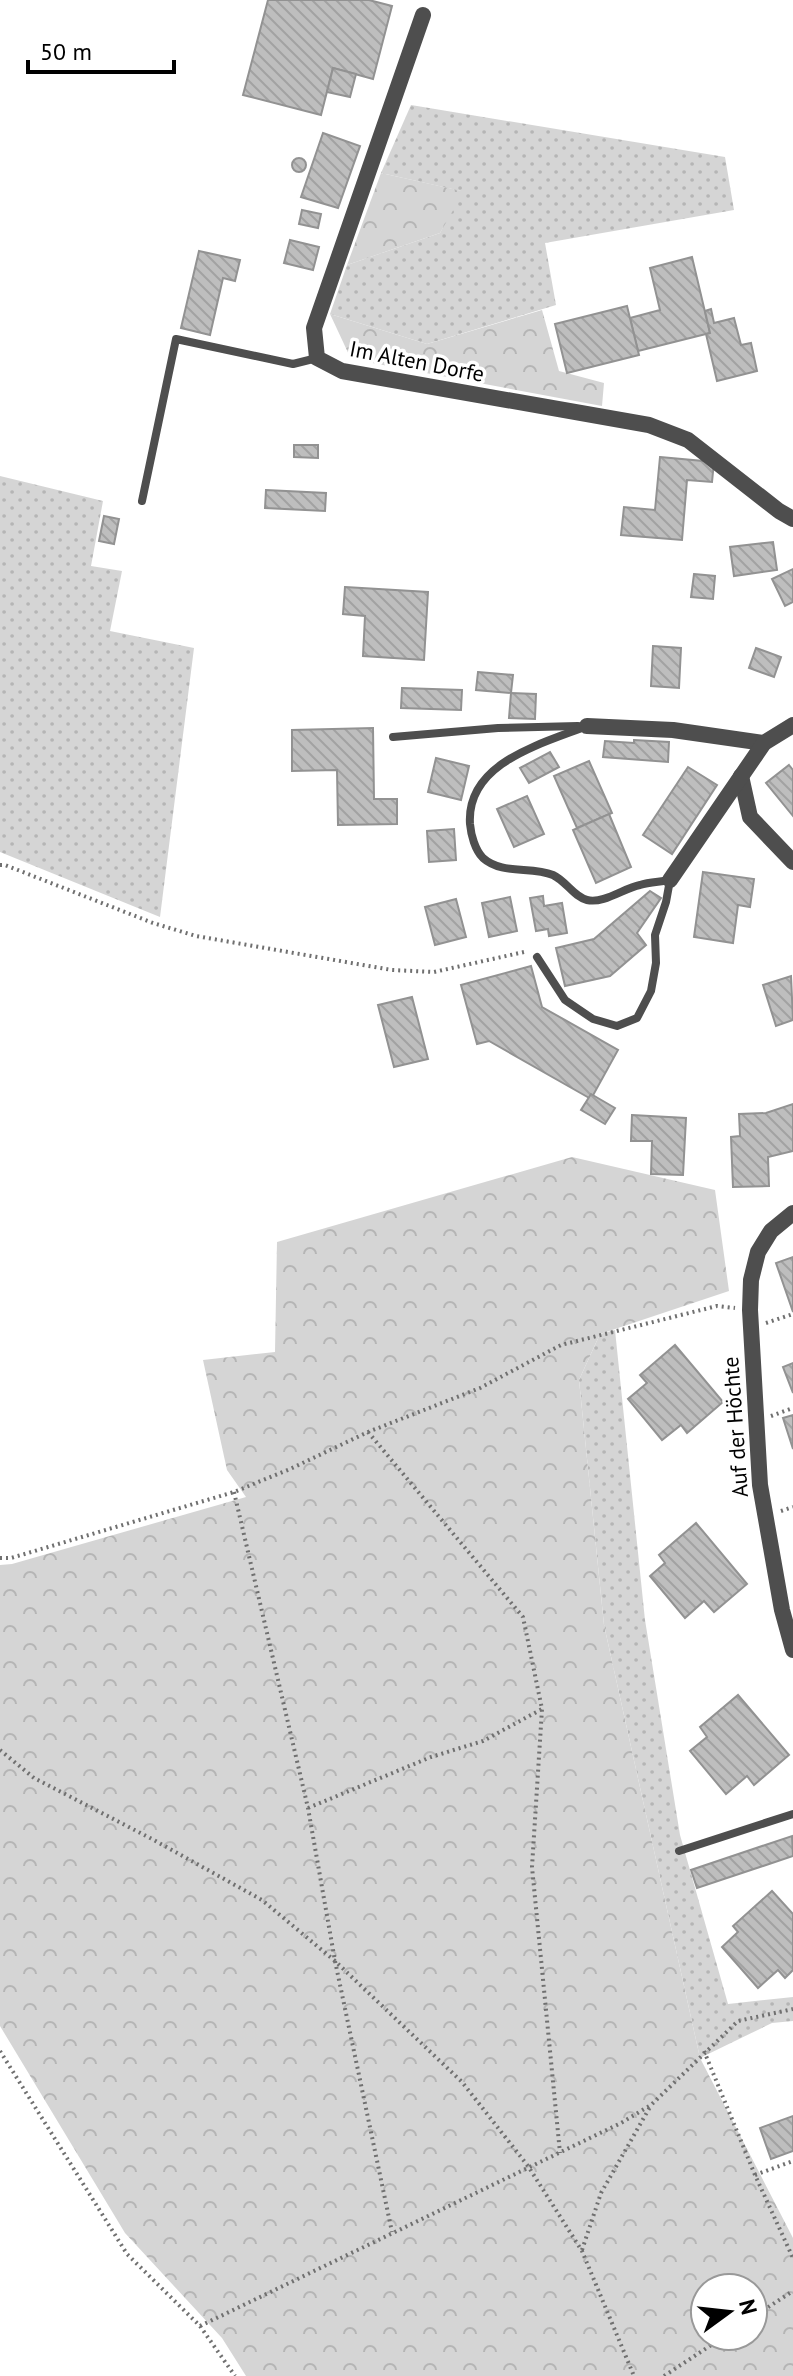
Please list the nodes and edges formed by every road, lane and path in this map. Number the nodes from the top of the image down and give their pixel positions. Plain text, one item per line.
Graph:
1 (423, 15) dead end
2 (317, 358) junction
3 (142, 501) dead end
4 (793, 519) edge
5 (793, 725) edge
6 (587, 726) junction
7 (393, 737) dead end
8 (764, 743) junction
9 (741, 776) junction
10 (793, 862) edge
11 (0, 865) edge
12 (670, 880) junction
13 (537, 957) joint
14 (793, 1213) edge
15 (750, 1310) junction
16 (368, 1432) junction
17 (234, 1492) junction
18 (0, 1558) edge
19 (793, 1650) edge
20 (542, 1709) junction
21 (0, 1750) edge
22 (308, 1808) junction
23 (793, 1814) edge
24 (679, 1851) dead end
25 (335, 1961) junction
26 (793, 2009) edge
27 (0, 2051) edge
28 (704, 2051) junction
29 (651, 2105) junction
30 (560, 2153) junction
31 (793, 2161) edge
32 (528, 2166) junction
33 (755, 2175) junction
34 (392, 2232) junction
35 (582, 2251) junction
36 (793, 2258) edge
37 (793, 2291) edge
38 (769, 2307) edge
39 (200, 2326) junction
40 (701, 2352) edge
41 (235, 2376) edge
42 (634, 2376) edge
43 (664, 2376) edge

1 - 2 street, Im Alten Dorfe
2 - 3 lane
2 - 4 street, Im Alten Dorfe
5 - 8 street
6 - 7 lane
6 - 8 street
6 - 12 lane
8 - 9 street
9 - 10 street
9 - 12 street
11 - 13 path
12 - 13 lane
14 - 15 street, Auf der Höchte
15 - 16 path
15 - 19 street, Auf der Höchte
16 - 17 path
16 - 20 path
17 - 18 path
17 - 22 path
20 - 22 path
20 - 30 path
21 - 25 path
22 - 25 path
23 - 24 lane
25 - 32 path
25 - 34 path
26 - 28 path
27 - 39 path
28 - 29 path
28 - 33 path
29 - 30 path
29 - 35 path
30 - 32 path
31 - 33 path
32 - 34 path
32 - 35 path
33 - 36 path
34 - 39 path
35 - 42 path
37 - 38 path
39 - 41 path
40 - 43 path

